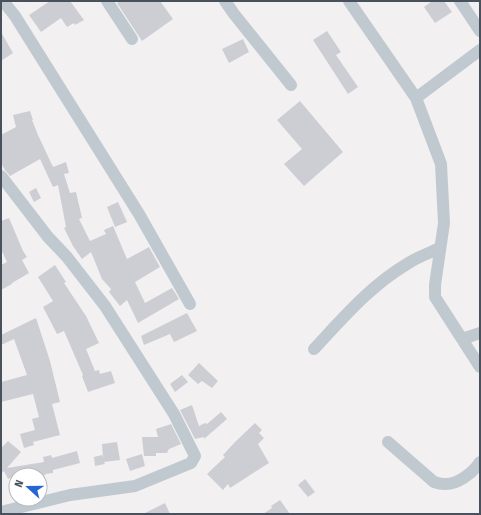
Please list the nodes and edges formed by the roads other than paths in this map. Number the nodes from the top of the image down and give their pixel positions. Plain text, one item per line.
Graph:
1 (3, 1) edge
2 (107, 1) edge
3 (225, 1) edge
4 (349, 1) edge
5 (460, 1) edge
6 (480, 31) edge
7 (132, 39) dead end
8 (480, 50) edge
9 (291, 86) dead end
10 (416, 98) junction
11 (1, 176) edge
12 (440, 248) junction
13 (190, 304) dead end
14 (480, 333) edge
15 (462, 339) junction
16 (314, 348) dead end
17 (480, 367) edge
18 (388, 442) dead end
19 (480, 462) edge
20 (1, 512) edge

1 - 13 street
2 - 7 street
3 - 9 street
4 - 10 street
5 - 6 street
8 - 10 street
10 - 12 street
11 - 20 street
12 - 15 street
12 - 16 street
14 - 15 street
15 - 17 street
18 - 19 street

